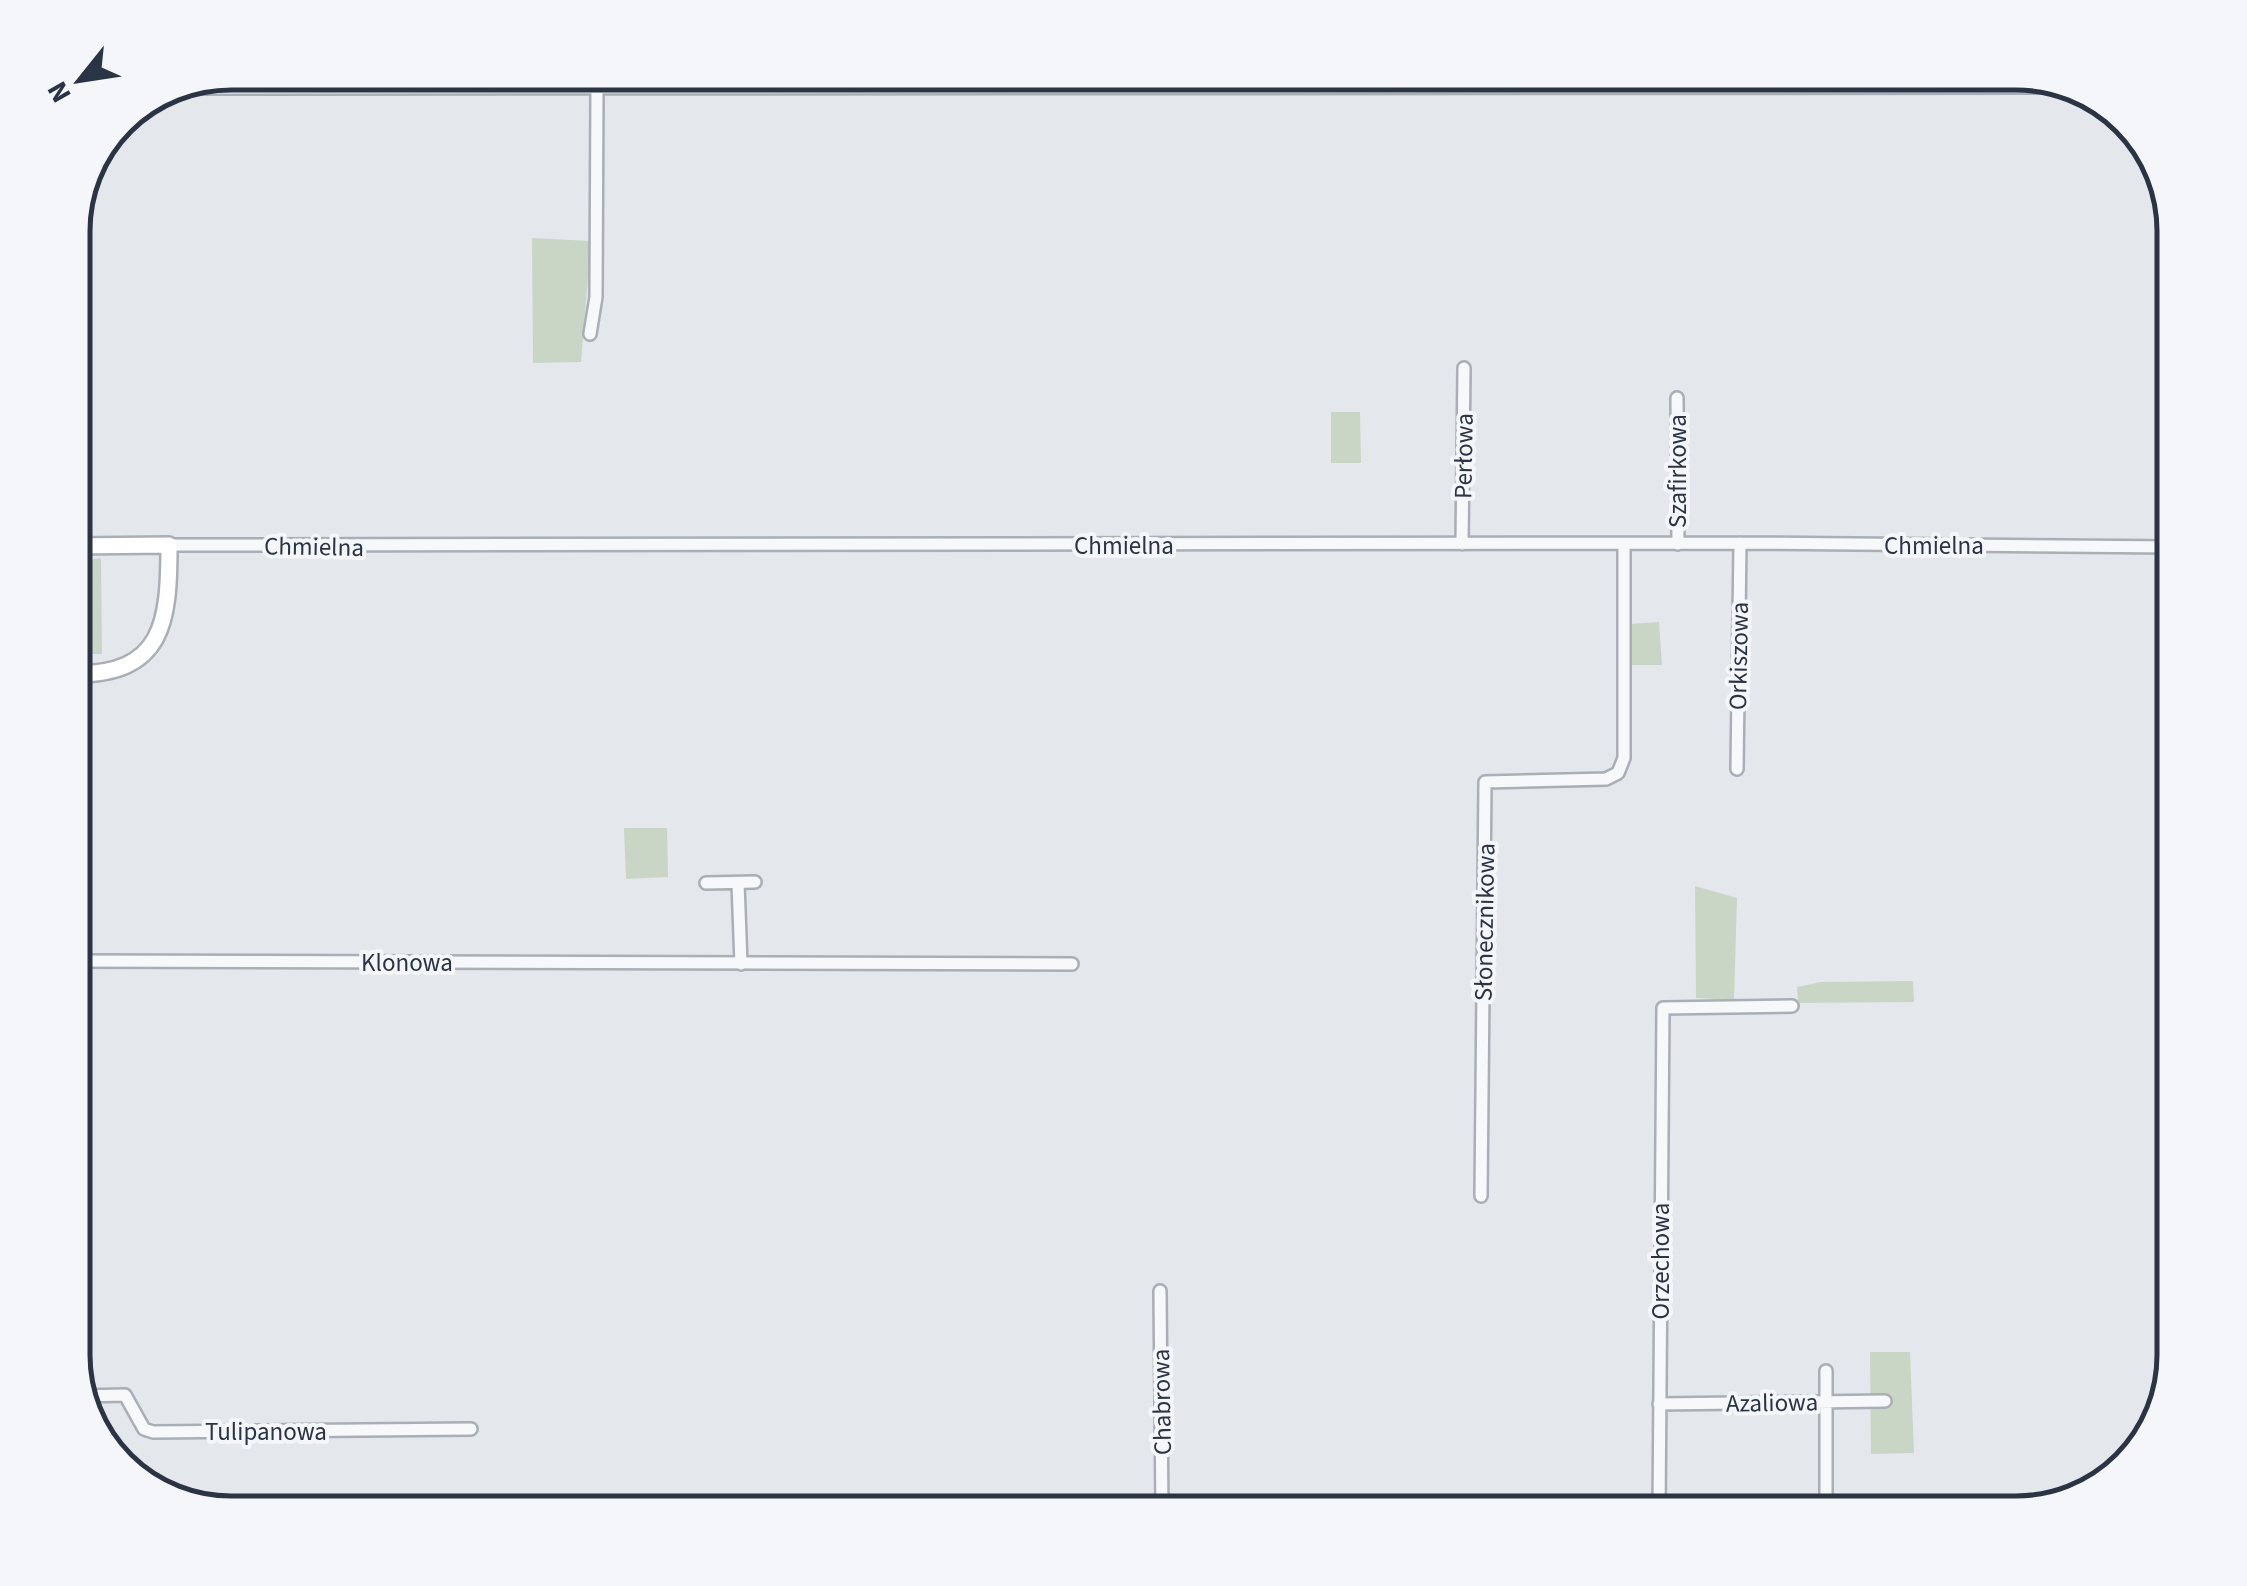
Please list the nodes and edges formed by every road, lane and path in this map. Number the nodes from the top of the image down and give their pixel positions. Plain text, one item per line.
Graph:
1 (597, 90) edge
2 (590, 334) dead end
3 (1464, 368) dead end
4 (1677, 398) dead end
5 (1740, 543) junction
6 (1462, 544) junction
7 (1678, 544) junction
8 (1624, 545) junction
9 (90, 546) edge
10 (169, 546) junction
11 (2157, 547) edge
12 (90, 673) edge
13 (1737, 769) dead end
14 (754, 882) dead end
15 (706, 883) dead end
16 (738, 883) junction
17 (90, 961) edge
18 (741, 964) junction
19 (1072, 964) dead end
20 (1792, 1006) dead end
21 (1482, 1196) dead end
22 (1160, 1291) dead end
23 (1826, 1370) dead end
24 (96, 1396) edge
25 (1885, 1401) dead end
26 (1825, 1402) junction
27 (1659, 1404) junction
28 (471, 1430) dead end
29 (1162, 1496) edge
30 (1659, 1496) edge
31 (1826, 1496) edge

1 - 2 street
3 - 6 street, Perłowa
4 - 7 street, Szafirkowa
5 - 7 street, Chmielna
5 - 11 street, Chmielna
5 - 13 street, Orkiszowa
6 - 8 street, Chmielna
6 - 10 street, Chmielna
7 - 8 street, Chmielna
8 - 21 street, Słonecznikowa
9 - 10 street, Chmielna
10 - 12 street
14 - 16 street
15 - 16 street
16 - 18 street
17 - 18 street, Klonowa
18 - 19 street, Klonowa
20 - 27 street, Orzechowa
22 - 29 street, Chabrowa
23 - 26 street
24 - 28 street, Tulipanowa
25 - 26 street, Azaliowa
26 - 27 street, Azaliowa
26 - 31 street
27 - 30 street, Orzechowa

